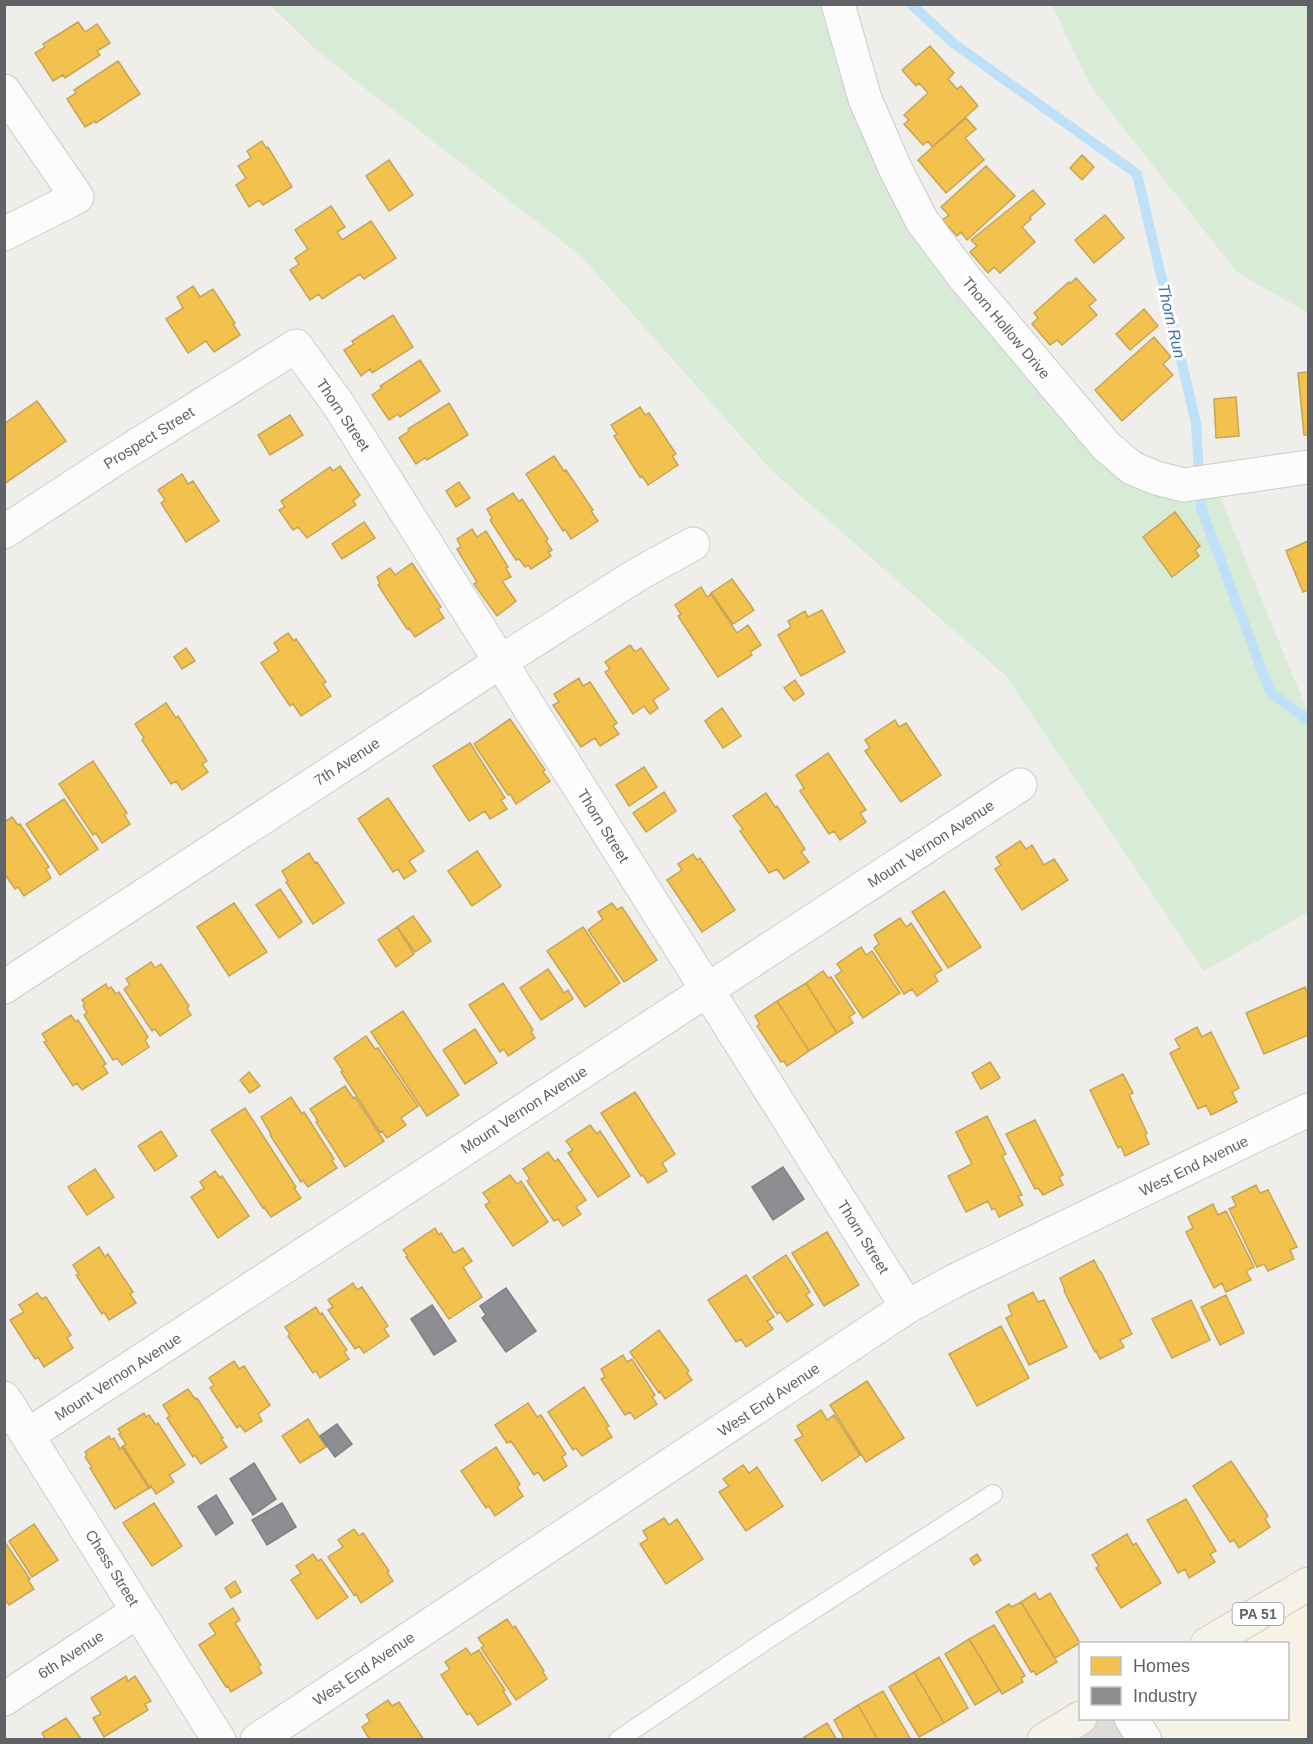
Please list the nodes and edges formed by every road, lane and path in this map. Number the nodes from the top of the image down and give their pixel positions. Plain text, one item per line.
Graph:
1 (838, 4) edge
2 (4, 91) edge
3 (4, 234) edge
4 (296, 346) joint
5 (1308, 467) edge
6 (4, 532) edge
7 (693, 544) dead end
8 (500, 662) junction
9 (1020, 786) dead end
10 (4, 987) edge
11 (707, 990) junction
12 (1308, 1110) edge
13 (907, 1308) junction
14 (4, 1398) edge
15 (28, 1436) junction
16 (993, 1494) dead end
17 (1308, 1584) edge
18 (138, 1611) junction
19 (1210, 1642) edge
20 (4, 1699) edge
21 (1079, 1719) edge
22 (1132, 1720) edge
23 (219, 1740) edge
24 (257, 1740) edge
25 (618, 1740) edge
26 (1044, 1740) edge
27 (1145, 1740) edge

1 - 5 street, Thorn Hollow Drive
2 - 3 street
4 - 6 street, Prospect Street
4 - 8 street, Thorn Street
7 - 8 street, 7th Avenue
8 - 10 street, 7th Avenue
8 - 11 street, Thorn Street
9 - 11 street, Mount Vernon Avenue
11 - 13 street, Thorn Street
11 - 15 street, Mount Vernon Avenue
12 - 13 street, West End Avenue
13 - 24 street, West End Avenue
14 - 15 street, Chess Street
15 - 18 street, Chess Street
16 - 25 lane
17 - 19 main road, PA 51
18 - 20 street, 6th Avenue
18 - 23 street, Chess Street
21 - 26 main road
22 - 27 street

